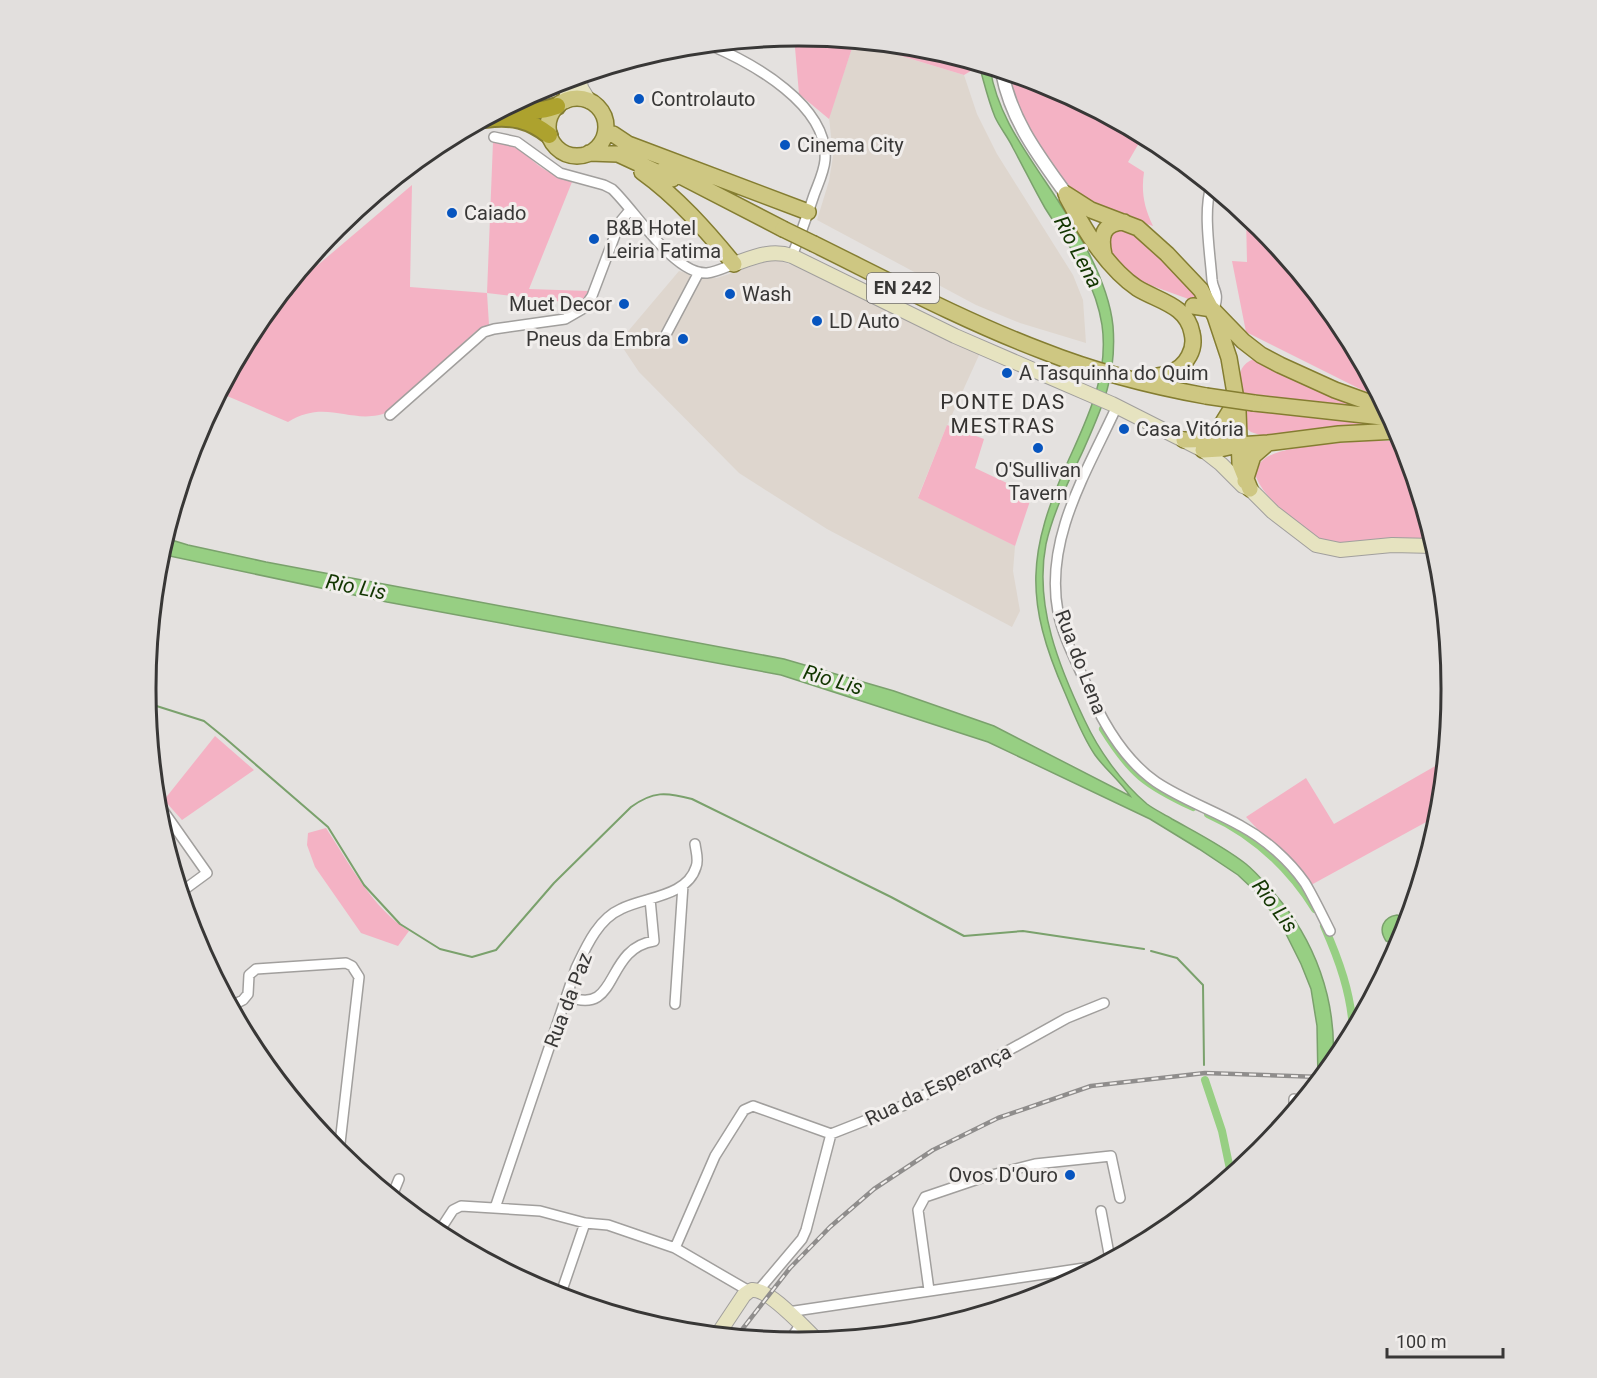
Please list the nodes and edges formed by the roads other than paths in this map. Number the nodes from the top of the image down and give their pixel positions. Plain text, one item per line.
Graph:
1 (722, 51) edge
2 (1004, 81) edge
3 (581, 85) edge
4 (566, 90) edge
5 (589, 101) junction
6 (562, 103) junction
7 (524, 108) edge
8 (506, 117) edge
9 (609, 128) junction
10 (549, 135) junction
11 (494, 137) dead end
12 (589, 153) junction
13 (611, 153) junction
14 (1066, 194) junction
15 (1210, 196) edge
16 (630, 210) junction
17 (808, 212) junction
18 (755, 215) junction
19 (1124, 222) junction
20 (792, 256) junction
21 (1105, 258) junction
22 (734, 264) junction
23 (699, 272) junction
24 (1127, 280) junction
25 (1206, 286) junction
26 (1193, 306) junction
27 (1212, 309) junction
28 (662, 342) dead end
29 (1261, 355) junction
30 (1229, 379) junction
31 (1133, 380) junction
32 (1375, 404) edge
33 (1114, 405) junction
34 (1230, 411) junction
35 (390, 415) dead end
36 (1380, 417) edge
37 (1387, 432) edge
38 (1184, 440) joint
39 (1205, 444) junction
40 (1268, 444) junction
41 (1238, 445) junction
42 (1248, 485) junction
43 (1425, 546) edge
44 (170, 821) edge
45 (695, 844) dead end
46 (683, 885) junction
47 (187, 887) edge
48 (650, 899) junction
49 (1330, 931) dead end
50 (567, 996) junction
51 (238, 1003) edge
52 (675, 1004) dead end
53 (1104, 1004) dead end
54 (831, 1134) junction
55 (340, 1139) edge
56 (399, 1179) dead end
57 (395, 1189) edge
58 (1120, 1198) dead end
59 (495, 1208) junction
60 (1101, 1211) dead end
61 (585, 1223) junction
62 (444, 1225) edge
63 (675, 1248) junction
64 (1109, 1251) edge
65 (1073, 1270) edge
66 (563, 1287) edge
67 (929, 1290) junction
68 (754, 1291) junction
69 (788, 1312) junction
70 (801, 1324) junction
71 (723, 1327) edge
72 (795, 1332) edge
73 (809, 1332) edge

1 - 17 street
2 - 14 street
3 - 5 main road
4 - 6 main road
5 - 6 main road
5 - 9 main road, EN 242
6 - 7 highway
6 - 10 main road
8 - 10 highway
9 - 12 main road
9 - 17 main road
9 - 18 main road, EN 242
10 - 12 main road, EN 242
11 - 16 street
12 - 13 main road, EN 242
13 - 18 main road, EN 242
13 - 22 main road
14 - 19 main road
14 - 21 main road
15 - 25 street
16 - 23 street
16 - 35 street
17 - 20 street
18 - 31 main road, EN 242, bridge
19 - 21 main road
19 - 25 main road
20 - 22 main road, EN 242
20 - 33 main road, EN 242
21 - 24 main road
22 - 23 street
23 - 28 street
24 - 26 main road
24 - 31 main road
25 - 27 main road
26 - 27 main road
26 - 30 main road
27 - 29 main road
27 - 30 main road
29 - 30 main road
29 - 32 main road
30 - 34 main road
30 - 41 main road
31 - 36 main road, EN 242, bridge
33 - 38 main road, EN 242
33 - 49 street, Rua do Lena
34 - 39 main road
34 - 41 main road
37 - 40 main road
38 - 39 main road
39 - 41 main road
39 - 42 main road
40 - 41 main road
40 - 42 main road
41 - 42 main road
42 - 43 main road
44 - 47 street
45 - 46 street
46 - 48 street, Rua da Paz
46 - 52 street
48 - 50 street, Rua da Paz
48 - 50 street
50 - 59 street, Rua da Paz
51 - 55 street
53 - 54 street, Rua da Esperança
54 - 63 street
54 - 68 street
56 - 57 street
58 - 67 street
59 - 61 street
59 - 62 street
60 - 64 street
61 - 63 street
61 - 66 street
63 - 68 street
65 - 67 street
67 - 69 street
68 - 69 main road
68 - 71 main road
69 - 70 main road
70 - 72 street
70 - 73 main road

